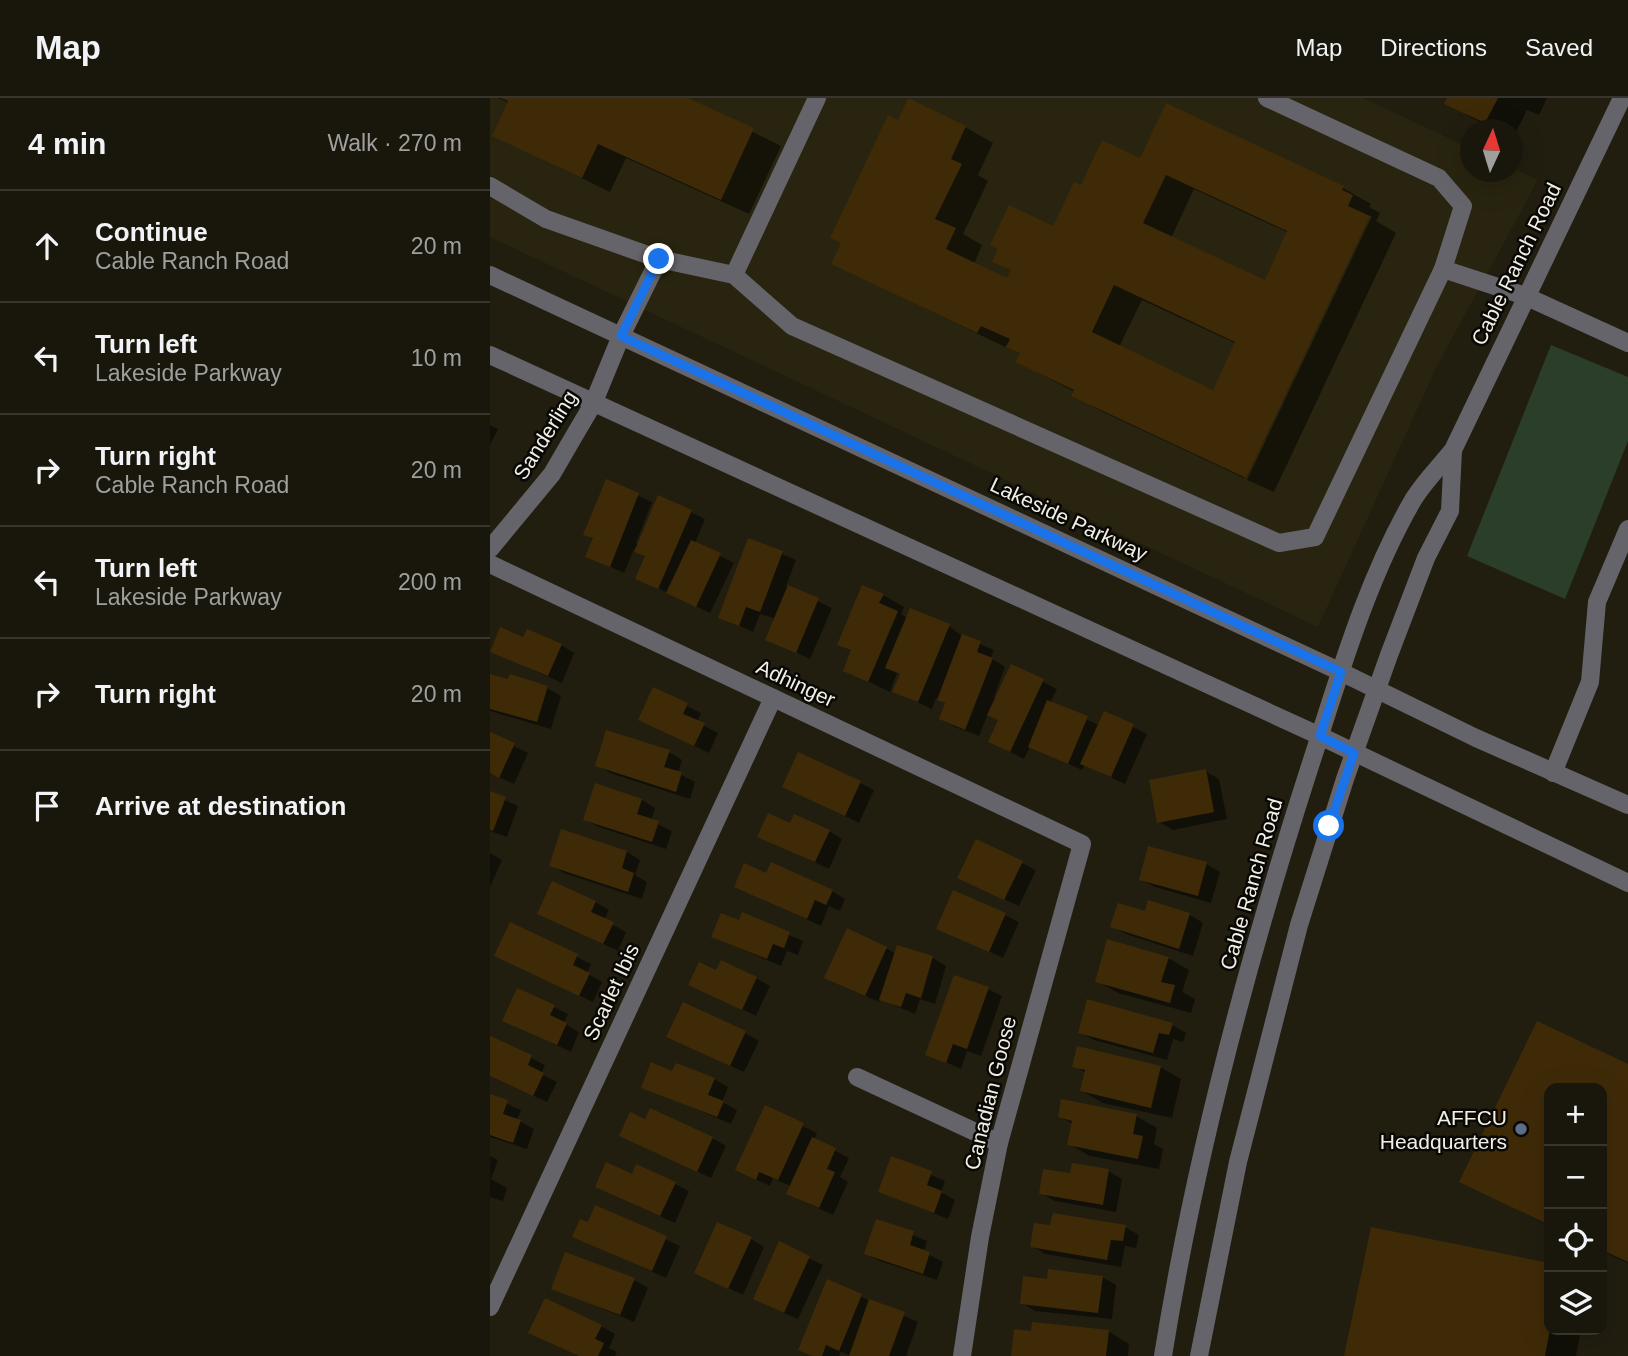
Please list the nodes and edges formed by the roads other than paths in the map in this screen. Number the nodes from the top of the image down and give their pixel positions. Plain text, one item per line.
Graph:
1 (817, 98) edge
2 (1267, 98) edge
3 (1622, 98) edge
4 (490, 186) edge
5 (659, 259) junction
6 (1443, 269) junction
7 (490, 275) edge
8 (734, 275) junction
9 (1525, 296) junction
10 (621, 336) junction
11 (1628, 343) edge
12 (490, 355) edge
13 (593, 404) junction
14 (1453, 450) junction
15 (1628, 528) edge
16 (490, 549) edge
17 (490, 564) edge
18 (1341, 672) junction
19 (1377, 689) junction
20 (774, 698) junction
21 (1320, 736) junction
22 (1354, 753) junction
23 (1553, 773) junction
24 (1628, 805) edge
25 (1082, 844) joint
26 (1628, 883) edge
27 (857, 1077) dead end
28 (999, 1143) junction
29 (490, 1307) edge
30 (962, 1356) edge
31 (1163, 1356) edge
32 (1199, 1356) edge

1 - 8 street
2 - 6 street
3 - 9 street, Cable Ranch Road
4 - 5 street
5 - 8 street
5 - 10 street, Sanderling
6 - 8 street
6 - 9 street
7 - 10 street, Lakeside Parkway
9 - 11 street
9 - 14 street, Cable Ranch Road
10 - 13 street, Sanderling
10 - 18 street, Lakeside Parkway
12 - 13 street
13 - 16 street, Sanderling
13 - 21 street
14 - 18 street, Cable Ranch Road
14 - 19 street, Cable Ranch Road
15 - 23 street
17 - 20 street, Adhinger
18 - 19 street, Lakeside Parkway
18 - 21 street, Cable Ranch Road
19 - 22 street, Cable Ranch Road
19 - 23 street, Lakeside Parkway
20 - 25 street, Adhinger
20 - 29 street, Scarlet Ibis
21 - 22 street
21 - 31 street, Cable Ranch Road
22 - 26 street
22 - 32 street, Cable Ranch Road
23 - 24 street, Lakeside Parkway
25 - 28 street, Canadian Goose
27 - 28 street
28 - 30 street, Canadian Goose

